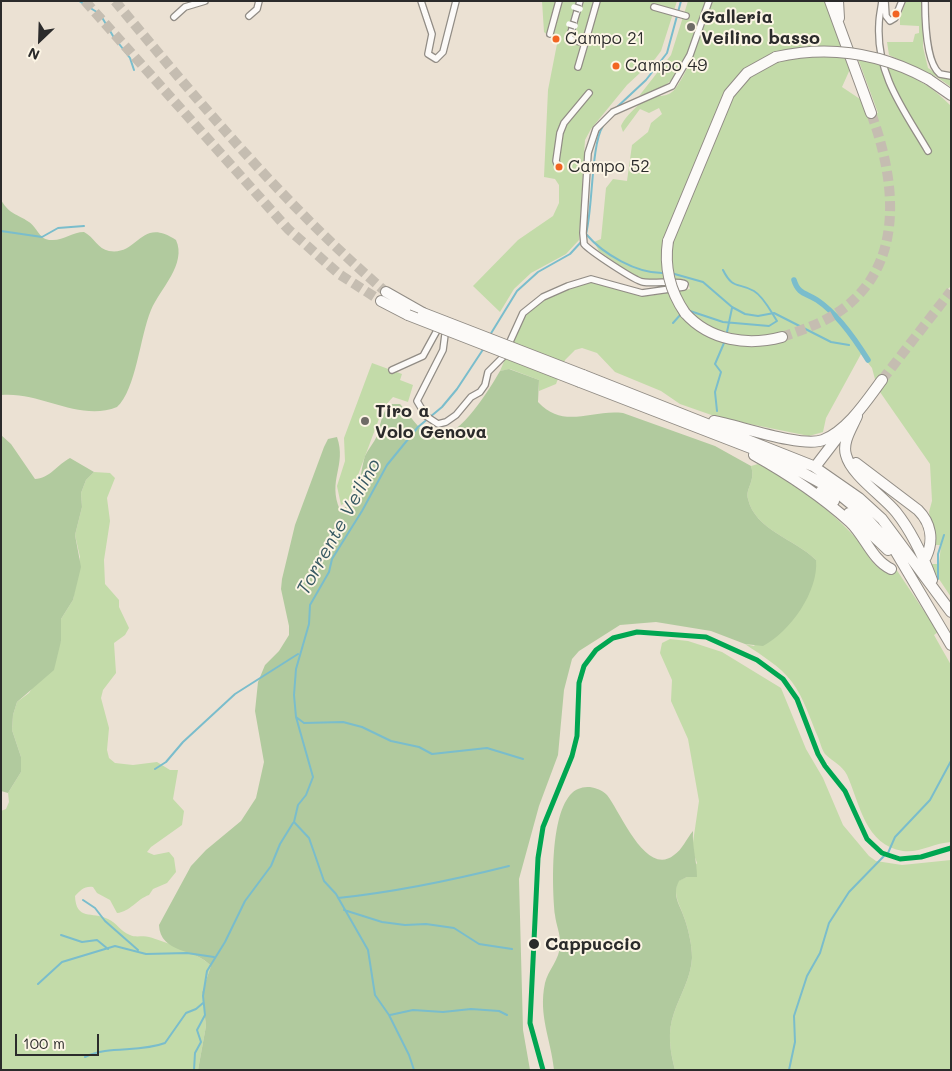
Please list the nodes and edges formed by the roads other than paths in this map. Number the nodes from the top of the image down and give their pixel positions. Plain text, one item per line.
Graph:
1 (205, 1) edge
2 (259, 1) edge
3 (420, 1) edge
4 (456, 1) edge
5 (559, 1) edge
6 (580, 1) edge
7 (597, 1) edge
8 (709, 1) edge
9 (830, 1) edge
10 (838, 1) edge
11 (883, 1) edge
12 (902, 1) edge
13 (925, 1) edge
14 (654, 7) dead end
15 (249, 16) dead end
16 (686, 16) dead end
17 (174, 17) dead end
18 (840, 26) junction
19 (550, 34) dead end
20 (585, 43) junction
21 (578, 66) dead end
22 (951, 76) edge
23 (589, 93) dead end
24 (951, 95) edge
25 (871, 113) tunnel mouth
26 (928, 151) dead end
27 (558, 166) dead end
28 (384, 297) tunnel mouth
29 (782, 337) tunnel mouth
30 (392, 370) dead end
31 (581, 379) junction
32 (882, 380) tunnel mouth
33 (860, 409) junction
34 (688, 416) junction
35 (851, 418) junction
36 (851, 429) junction
37 (720, 437) junction
38 (818, 463) dead end
39 (821, 490) dead end
40 (926, 557) dead end
41 (891, 569) dead end
42 (936, 592) junction
43 (951, 612) edge
44 (939, 625) junction
45 (951, 645) edge

1 - 17 street
2 - 15 street
3 - 4 street
5 - 19 street
6 - 20 street
7 - 20 street
8 - 30 street
9 - 18 highway
10 - 18 highway
11 - 12 street
11 - 26 street
13 - 22 street
14 - 16 street
18 - 25 highway
20 - 21 street
23 - 27 street
24 - 29 highway, bridge
28 - 31 highway, bridge
31 - 34 highway
31 - 37 highway
32 - 33 highway
33 - 35 highway
33 - 36 highway
34 - 35 highway
34 - 42 highway
35 - 38 highway
36 - 40 highway
36 - 42 highway
37 - 41 highway
37 - 44 highway
39 - 44 highway
42 - 43 highway
44 - 45 highway

